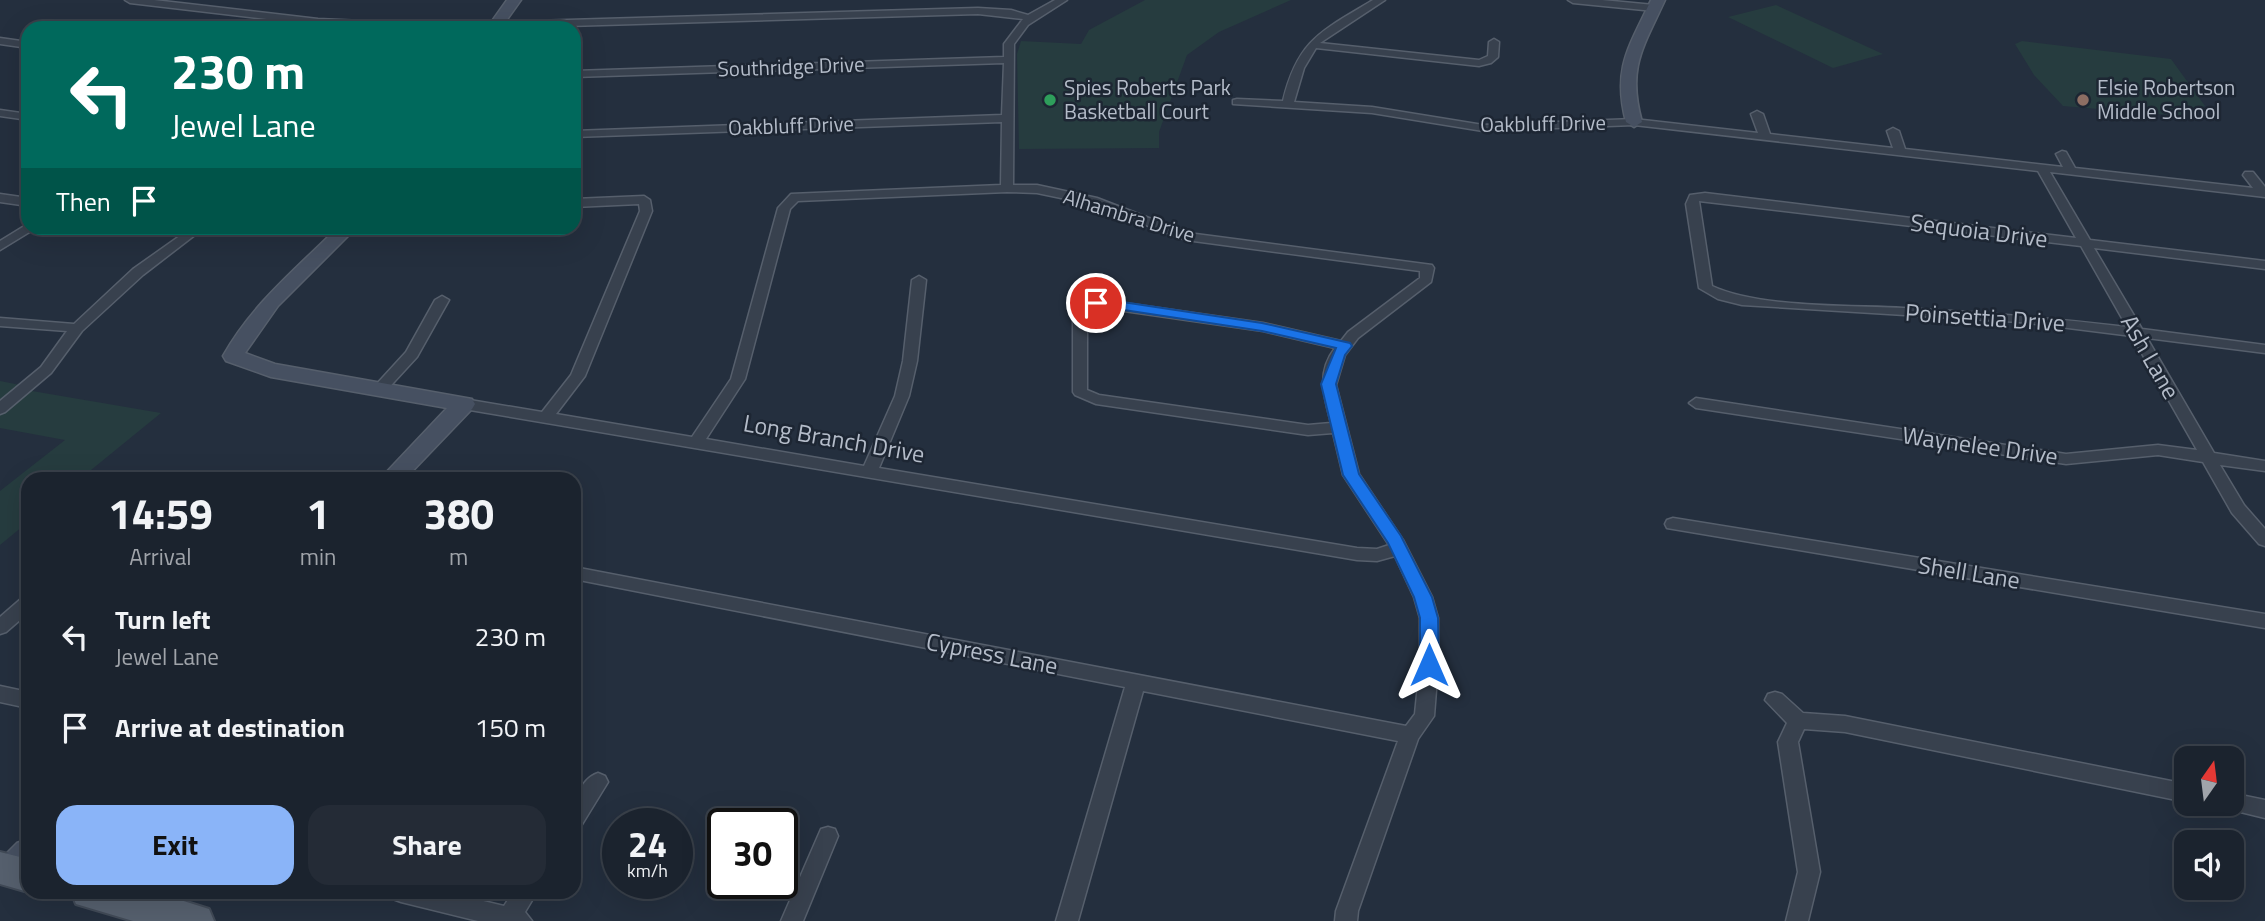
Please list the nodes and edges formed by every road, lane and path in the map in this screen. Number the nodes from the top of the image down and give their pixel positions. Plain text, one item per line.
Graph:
1 (130, 0) edge
2 (514, 0) edge
3 (1062, 0) edge
4 (1380, 0) edge
5 (1573, 0) edge
6 (1656, 4) edge
7 (1029, 18) junction
8 (309, 21) edge
9 (499, 21) edge
10 (581, 24) edge
11 (0, 41) edge
12 (1494, 42) dead end
13 (21, 44) edge
14 (1312, 45) junction
15 (1008, 60) junction
16 (581, 74) edge
17 (1237, 102) dead end
18 (1288, 103) junction
19 (0, 113) edge
20 (1757, 114) dead end
21 (21, 116) edge
22 (1008, 118) junction
23 (1634, 122) junction
24 (1893, 131) dead end
25 (581, 134) edge
26 (1766, 136) junction
27 (1900, 151) junction
28 (2062, 154) dead end
29 (2042, 168) junction
30 (2071, 171) junction
31 (2249, 175) dead end
32 (1007, 188) junction
33 (2264, 192) edge
34 (0, 198) edge
35 (21, 201) edge
36 (581, 203) edge
37 (21, 233) edge
38 (188, 235) edge
39 (339, 235) edge
40 (2084, 243) junction
41 (0, 246) edge
42 (2265, 265) edge
43 (919, 280) dead end
44 (1706, 288) joint
45 (442, 300) dead end
46 (0, 322) edge
47 (77, 328) junction
48 (2136, 332) junction
49 (1345, 346) junction
50 (2265, 349) edge
51 (379, 391) junction
52 (1696, 403) dead end
53 (464, 404) junction
54 (0, 409) edge
55 (546, 417) junction
56 (1339, 428) junction
57 (695, 443) junction
58 (2209, 459) junction
59 (2265, 466) edge
60 (398, 472) edge
61 (869, 472) junction
62 (1673, 524) dead end
63 (2265, 540) edge
64 (1399, 549) junction
65 (581, 574) edge
66 (21, 609) edge
67 (2265, 621) edge
68 (0, 627) edge
69 (1136, 682) junction
70 (0, 694) edge
71 (21, 698) edge
72 (1775, 700) dead end
73 (1798, 721) junction
74 (1410, 735) junction
75 (598, 782) dead end
76 (2174, 791) edge
77 (2244, 804) edge
78 (581, 808) edge
79 (2265, 808) edge
80 (828, 836) dead end
81 (115, 899) edge
82 (430, 899) edge
83 (523, 899) edge
84 (515, 920) edge
85 (196, 921) edge
86 (792, 921) edge
87 (1067, 921) edge
88 (1346, 921) edge
89 (1797, 921) edge

1 - 8 street
2 - 9 street
3 - 7 street
4 - 14 street
5 - 6 street
6 - 23 street
7 - 10 street
7 - 15 street
11 - 13 street
12 - 14 street
14 - 18 street
15 - 16 street, Southridge Drive
15 - 22 street
17 - 18 street, Oakbluff Drive
18 - 23 street, Oakbluff Drive
19 - 21 street
20 - 26 street
22 - 25 street, Oakbluff Drive
22 - 32 street
23 - 26 street, Oakbluff Drive
24 - 27 street
26 - 27 street, Oakbluff Drive
27 - 29 street, Oakbluff Drive
28 - 30 street
29 - 30 street, Oakbluff Drive
29 - 40 street, Ash Lane
30 - 33 street, Oakbluff Drive
31 - 33 street, Oakbluff Drive
32 - 49 street, Alhambra Drive
32 - 57 street, Alhambra Drive
34 - 35 street
36 - 55 street
37 - 41 street
38 - 47 street
39 - 51 street, Long Branch Drive
40 - 42 street, Sequoia Drive
40 - 44 street, Sequoia Drive
40 - 48 street, Ash Lane
43 - 61 street
44 - 48 street, Poinsettia Drive
45 - 51 street
46 - 47 street
47 - 54 street
48 - 50 street, Poinsettia Drive
48 - 58 street, Ash Lane
49 - 56 street
49 - 56 street
51 - 53 street, Long Branch Drive
52 - 58 street, Waynelee Drive
53 - 55 street, Long Branch Drive
53 - 60 street
55 - 57 street, Long Branch Drive
56 - 64 street
57 - 61 street, Long Branch Drive
58 - 59 street, Waynelee Drive
58 - 63 street, Ash Lane
61 - 64 street, Long Branch Drive
62 - 67 street, Shell Lane
64 - 74 street
65 - 69 street, Cypress Lane
66 - 68 street
69 - 74 street, Cypress Lane
69 - 87 street
70 - 71 street
72 - 73 street
73 - 76 street
73 - 89 street
74 - 88 street
75 - 78 street
77 - 79 street
80 - 86 street
81 - 85 main road
82 - 84 street
83 - 84 street

